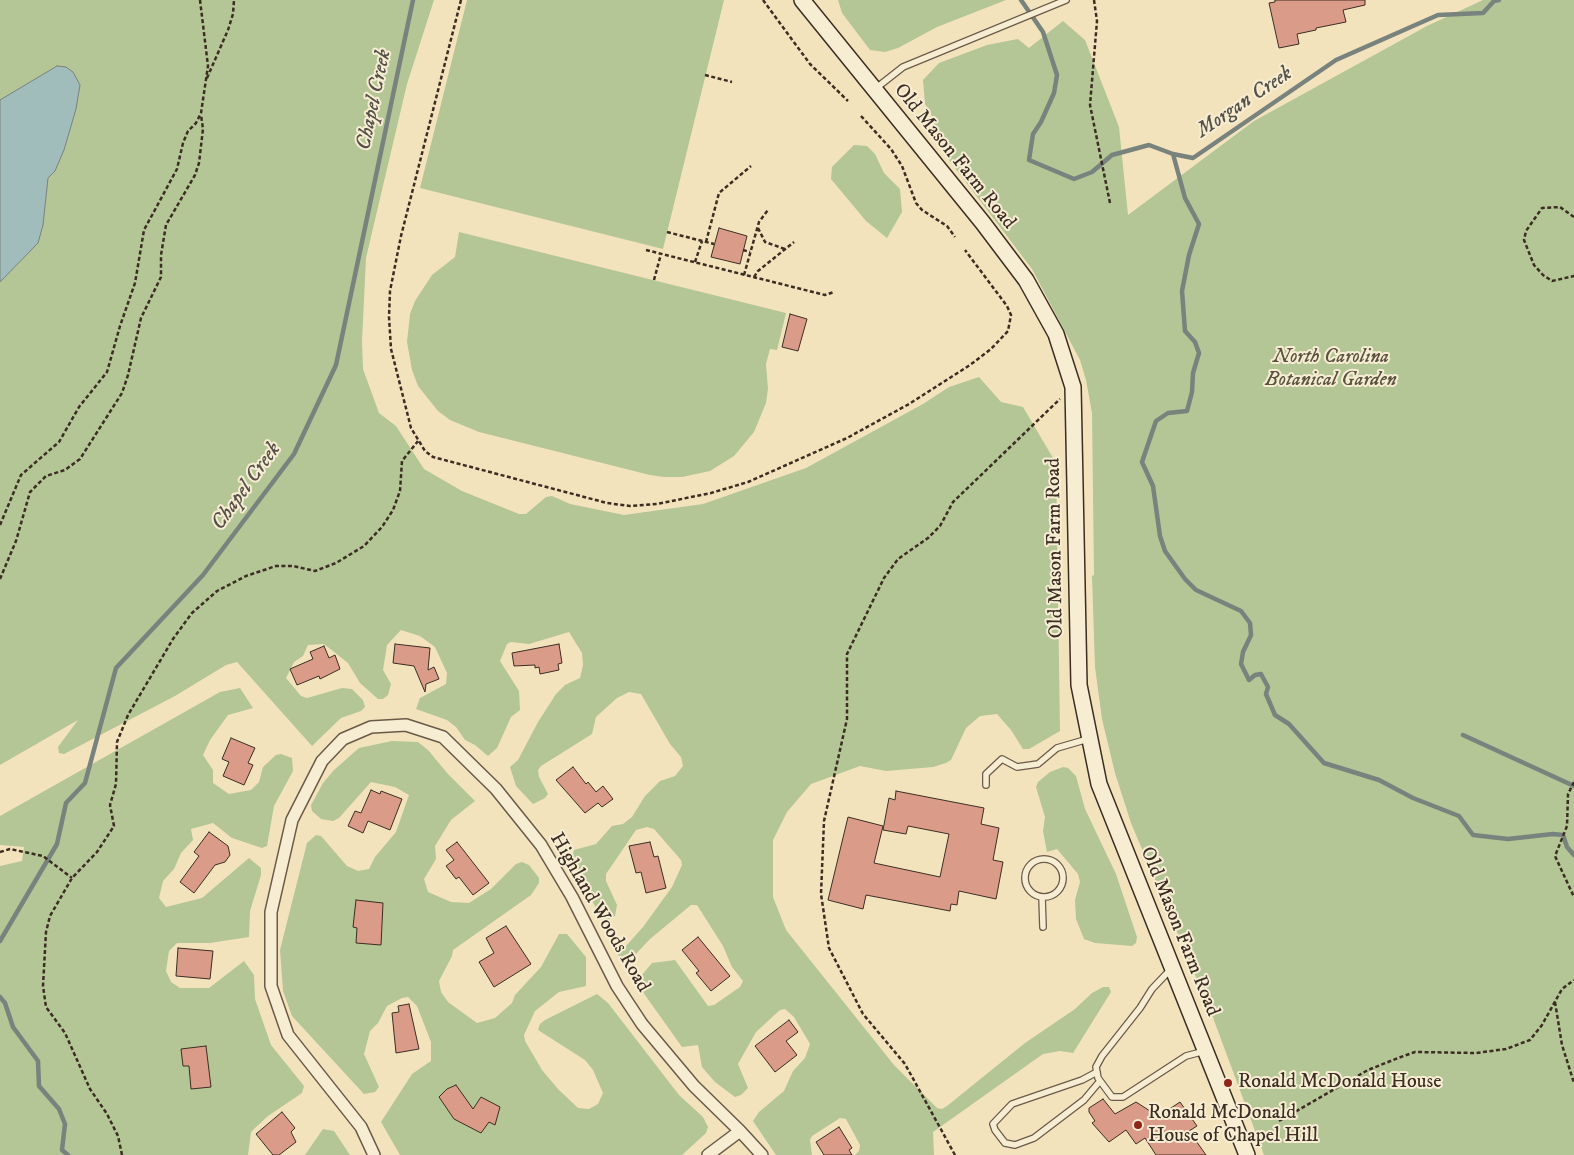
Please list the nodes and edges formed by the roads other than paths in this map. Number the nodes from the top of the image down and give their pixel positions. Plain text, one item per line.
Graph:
1 (802, 0) edge
2 (1066, 0) edge
3 (874, 90) junction
4 (1090, 739) junction
5 (986, 786) dead end
6 (1042, 897) junction
7 (1042, 927) dead end
8 (1172, 968) junction
9 (1205, 1051) junction
10 (1097, 1072) junction
11 (1100, 1081) junction
12 (740, 1131) junction
13 (374, 1155) edge
14 (708, 1155) edge
15 (762, 1155) edge
16 (1247, 1155) edge

1 - 3 street, Old Mason Farm Road
2 - 3 lane
3 - 4 street, Old Mason Farm Road
4 - 5 lane
4 - 8 street, Old Mason Farm Road
6 - 6 lane
6 - 7 lane
8 - 9 street, Old Mason Farm Road
8 - 10 lane
9 - 11 lane
9 - 16 street, Old Mason Farm Road
10 - 11 lane
10 - 11 lane
12 - 13 street, Highland Woods Road
12 - 14 street
12 - 15 street, Highland Woods Road

